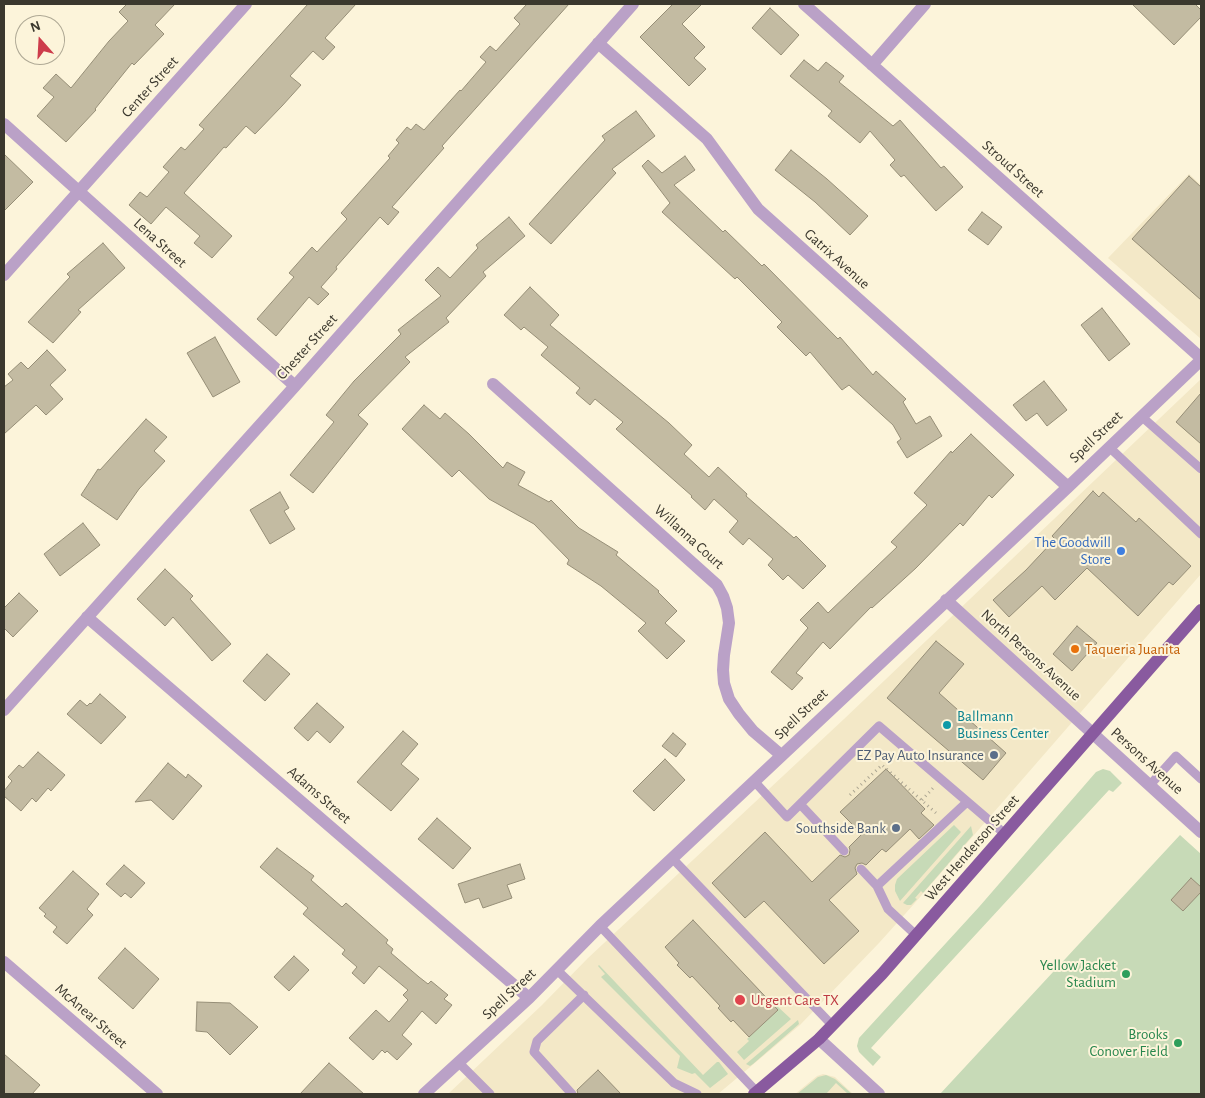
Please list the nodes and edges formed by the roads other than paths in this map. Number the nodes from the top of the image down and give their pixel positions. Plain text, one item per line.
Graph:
1 (246, 4) edge
2 (633, 4) edge
3 (804, 4) edge
4 (925, 4) edge
5 (598, 43) junction
6 (872, 64) junction
7 (4, 124) edge
8 (79, 192) junction
9 (4, 275) edge
10 (1201, 359) edge
11 (493, 384) dead end
12 (295, 386) junction
13 (1141, 416) junction
14 (1109, 447) junction
15 (1201, 468) edge
16 (1068, 487) junction
17 (1201, 534) edge
18 (946, 600) junction
19 (1201, 610) edge
20 (87, 617) junction
21 (4, 710) edge
22 (1093, 734) junction
23 (781, 756) junction
24 (1201, 779) edge
25 (754, 781) junction
26 (1150, 785) junction
27 (968, 802) junction
28 (800, 804) junction
29 (1201, 832) edge
30 (1005, 834) junction
31 (844, 851) dead end
32 (672, 858) junction
33 (861, 869) dead end
34 (877, 886) junction
35 (600, 926) junction
36 (917, 936) junction
37 (4, 962) edge
38 (558, 970) junction
39 (584, 995) junction
40 (529, 998) junction
41 (832, 1025) junction
42 (819, 1039) junction
43 (458, 1062) junction
44 (755, 1093) edge
45 (157, 1094) edge
46 (424, 1094) edge
47 (490, 1094) edge
48 (572, 1094) edge
49 (697, 1094) edge
50 (879, 1094) edge

1 - 8 street, Center Street
2 - 5 street, Chester Street
3 - 6 street, Stroud Street
4 - 6 street
5 - 12 street, Chester Street
5 - 16 street, Gatrix Avenue
6 - 10 street, Stroud Street
7 - 8 street, Lena Street
8 - 9 street, Center Street
8 - 12 street, Lena Street
10 - 13 street, Spell Street
11 - 23 street, Willanna Court
12 - 20 street, Chester Street
13 - 14 street, Spell Street
13 - 15 lane
14 - 16 street, Spell Street
14 - 17 lane
16 - 18 street, Spell Street
18 - 22 street, North Persons Avenue
18 - 23 street, Spell Street
19 - 22 main road, West Henderson Street
20 - 21 street, Chester Street
20 - 40 street, Adams Street
22 - 26 street, Persons Avenue
22 - 30 main road, West Henderson Street
23 - 25 street, Spell Street
24 - 26 lane
25 - 28 lane
25 - 32 street, Spell Street
26 - 29 street, Persons Avenue
27 - 28 lane
27 - 30 lane
27 - 34 lane
28 - 31 lane
30 - 36 main road, West Henderson Street
32 - 35 street, Spell Street
32 - 41 lane
33 - 34 lane
34 - 36 lane
35 - 38 street, Spell Street
35 - 44 lane
36 - 41 main road, West Henderson Street
37 - 45 street, McAnear Street
38 - 39 lane
38 - 40 street, Spell Street
39 - 48 lane
39 - 49 lane
40 - 43 street, Spell Street
41 - 42 main road, West Henderson Street
42 - 44 main road, West Henderson Street
42 - 50 street
43 - 46 street, Spell Street
43 - 47 lane

